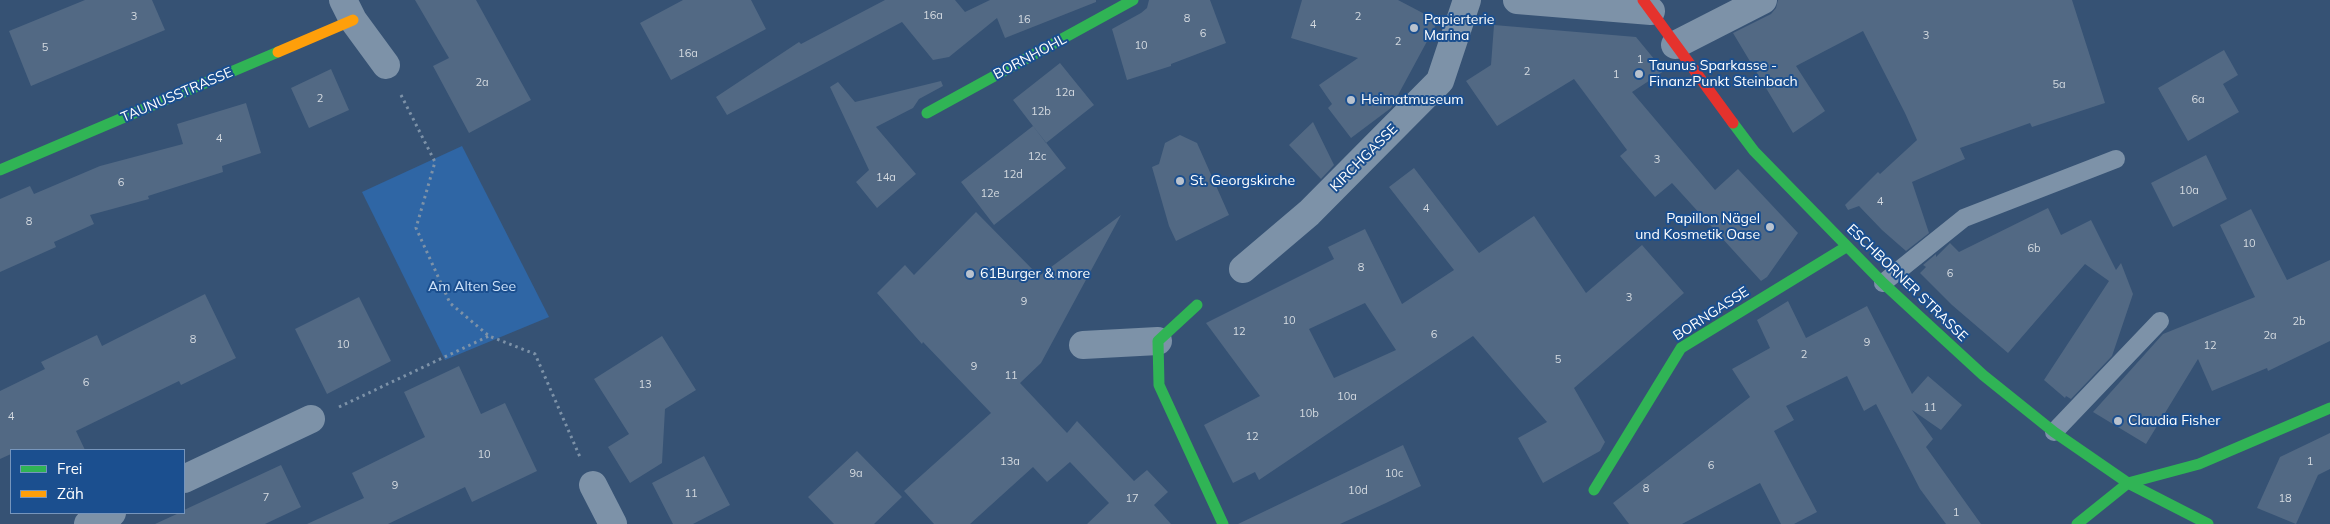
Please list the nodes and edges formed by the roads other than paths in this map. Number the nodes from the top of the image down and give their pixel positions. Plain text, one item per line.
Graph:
1 (1134, 0) edge
2 (1467, 0) edge
3 (1517, 0) edge
4 (1763, 0) edge
5 (1647, 6) edge
6 (348, 10) edge
7 (1675, 45) junction
8 (386, 64) dead end
9 (927, 113) dead end
10 (2116, 159) dead end
11 (0, 170) edge
12 (1846, 247) junction
13 (1243, 269) dead end
14 (1883, 283) junction
15 (1197, 305) dead end
16 (2160, 321) dead end
17 (1158, 341) junction
18 (1083, 344) dead end
19 (2330, 408) edge
20 (311, 419) road end
21 (2054, 432) junction
22 (185, 479) edge
23 (2128, 483) junction
24 (593, 484) road end
25 (1594, 490) dead end
26 (110, 514) edge
27 (88, 524) edge
28 (613, 524) edge
29 (1223, 524) edge
30 (2077, 524) edge
31 (2208, 524) edge

1 - 9 street, BORNHOHL
2 - 13 street, KIRCHGASSE
3 - 5 street
4 - 7 street
5 - 7 street, ESCHBORNER STRASSE
6 - 8 street, TAUNUSSTRASSE
6 - 11 street, TAUNUSSTRASSE
7 - 12 street, ESCHBORNER STRASSE
10 - 14 lane
12 - 14 street, ESCHBORNER STRASSE
12 - 25 street, BORNGASSE
14 - 21 street, ESCHBORNER STRASSE
15 - 17 street
16 - 21 lane
17 - 18 street
17 - 29 street
19 - 23 street
20 - 22 street
21 - 23 street, ESCHBORNER STRASSE
23 - 30 street
23 - 31 street, ESCHBORNER STRASSE
24 - 28 street
26 - 27 street

